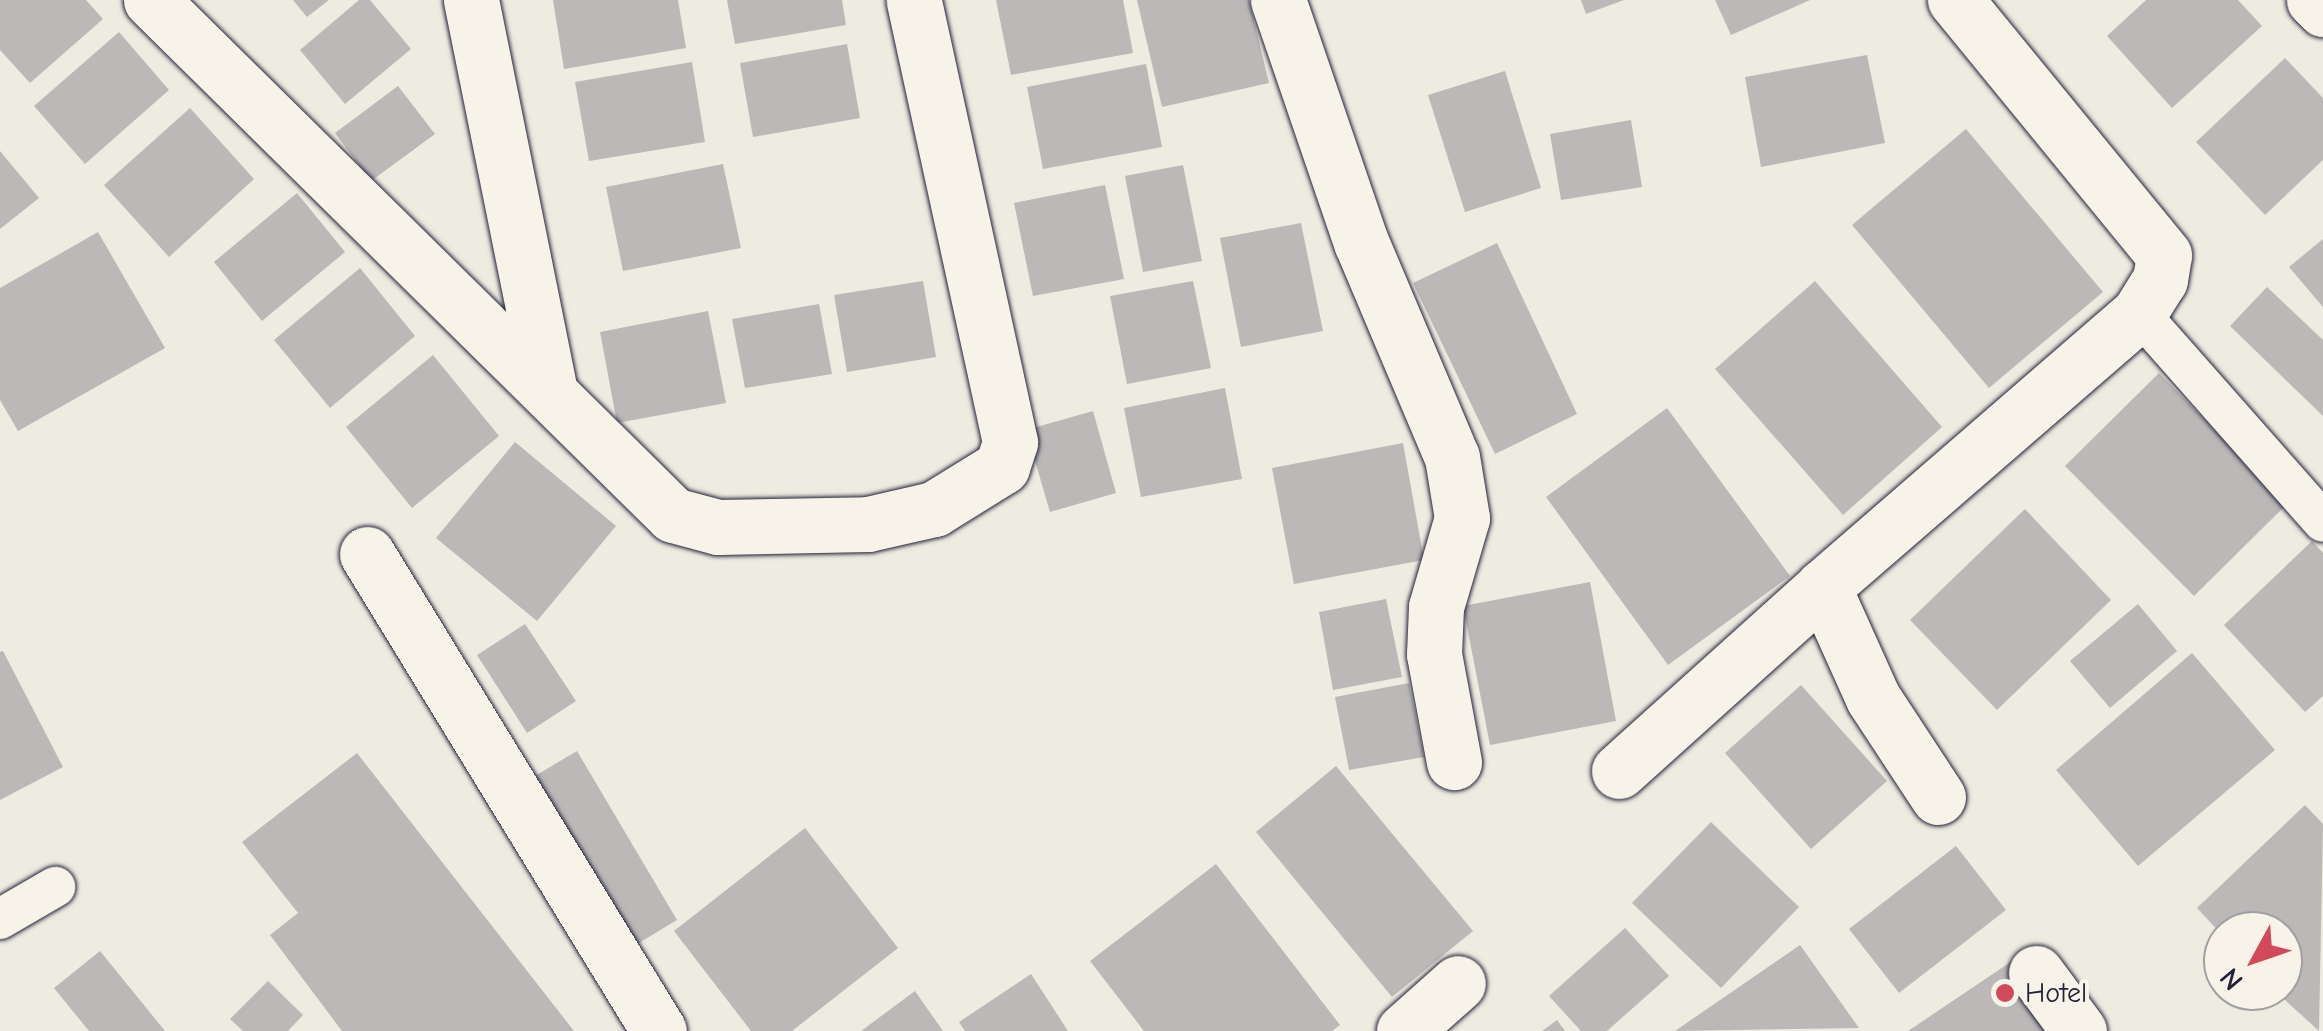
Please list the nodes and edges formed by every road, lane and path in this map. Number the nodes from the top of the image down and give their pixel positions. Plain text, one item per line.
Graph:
1 (152, 0) edge
2 (471, 0) edge
3 (914, 0) edge
4 (1278, 0) edge
5 (1955, 0) edge
6 (2314, 0) edge
7 (2323, 9) edge
8 (2139, 313) junction
9 (550, 391) junction
10 (2323, 522) edge
11 (367, 554) dead end
12 (1823, 588) junction
13 (1454, 762) dead end
14 (1619, 771) dead end
15 (1938, 797) dead end
16 (55, 887) dead end
17 (0, 919) edge
18 (2036, 972) dead end
19 (1458, 983) dead end
20 (659, 1031) edge
21 (1404, 1031) edge
22 (2079, 1031) edge

1 - 9 street
2 - 9 street
3 - 9 street
4 - 13 street
5 - 8 street
6 - 7 street
8 - 10 lane
8 - 12 street
11 - 20 street
12 - 14 street
12 - 15 street
16 - 17 lane
18 - 22 street
19 - 21 street

